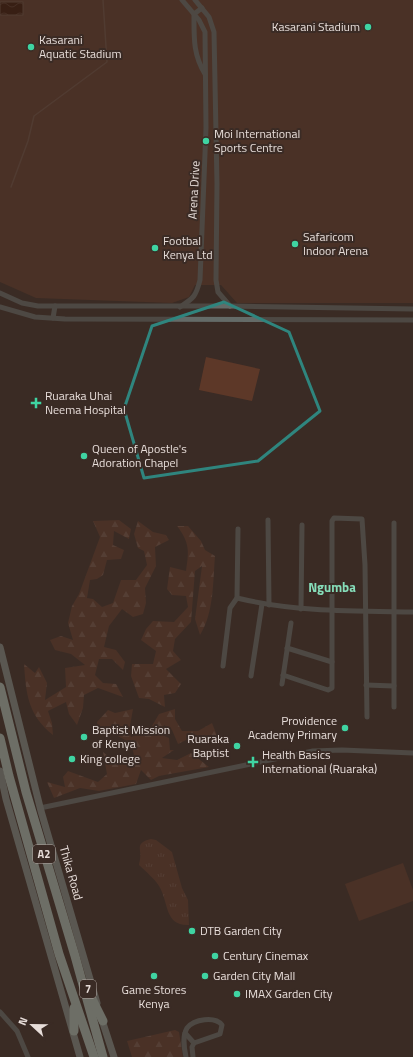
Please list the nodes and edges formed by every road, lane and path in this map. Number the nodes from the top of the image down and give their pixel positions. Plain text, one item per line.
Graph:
1 (182, 0) edge
2 (195, 0) edge
3 (202, 8) junction
4 (194, 14) junction
5 (206, 75) junction
6 (0, 293) edge
7 (54, 306) junction
8 (230, 306) junction
9 (0, 307) edge
10 (180, 307) junction
11 (413, 309) edge
12 (53, 318) junction
13 (413, 320) edge
14 (268, 520) dead end
15 (394, 523) dead end
16 (302, 525) dead end
17 (238, 529) dead end
18 (237, 598) junction
19 (262, 604) junction
20 (269, 605) junction
21 (301, 609) junction
22 (332, 611) junction
23 (365, 611) junction
24 (395, 612) junction
25 (413, 612) edge
26 (291, 623) dead end
27 (0, 647) edge
28 (287, 648) junction
29 (332, 662) junction
30 (223, 666) dead end
31 (284, 675) junction
32 (251, 676) dead end
33 (282, 684) dead end
34 (366, 685) junction
35 (394, 686) junction
36 (0, 687) edge
37 (394, 707) dead end
38 (367, 717) dead end
39 (0, 738) edge
40 (413, 753) edge
41 (0, 771) edge
42 (40, 808) junction
43 (75, 956) junction
44 (72, 994) junction
45 (0, 1012) edge
46 (103, 1021) junction
47 (74, 1031) junction
48 (185, 1033) junction
49 (194, 1043) junction
50 (28, 1057) edge
51 (80, 1057) edge
52 (94, 1057) edge
53 (102, 1057) edge
54 (114, 1057) edge
55 (186, 1057) edge
56 (193, 1057) edge

1 - 4 street, Arena Drive
2 - 3 street, Arena Drive
3 - 4 street
3 - 8 street, Arena Drive
4 - 5 street
4 - 5 street, Arena Drive
5 - 10 street, Arena Drive
6 - 7 street
7 - 10 street
7 - 12 street
8 - 10 street
8 - 11 street
9 - 12 street
12 - 13 street
14 - 20 street
15 - 24 street
16 - 21 street
17 - 18 street
18 - 19 street
18 - 30 street
19 - 20 street
19 - 32 street
20 - 21 street
21 - 22 street
22 - 23 street
22 - 23 street
22 - 29 street
23 - 24 street
23 - 34 street
24 - 25 street
24 - 35 street
26 - 28 street
27 - 42 main road, Thika Road
28 - 29 street
28 - 31 street
29 - 31 street
31 - 33 street
34 - 35 street
34 - 38 street
35 - 37 street
36 - 43 highway, Thika Road / A2
39 - 44 highway, A2
40 - 42 street
41 - 47 main road
42 - 46 main road, Thika Road
43 - 46 highway, 7
43 - 53 highway, Thika Road / A2
44 - 47 highway
44 - 52 highway, A2
45 - 50 street
46 - 54 main road, Thika Road
47 - 51 main road
48 - 49 street
48 - 49 street
48 - 55 street
49 - 56 street

